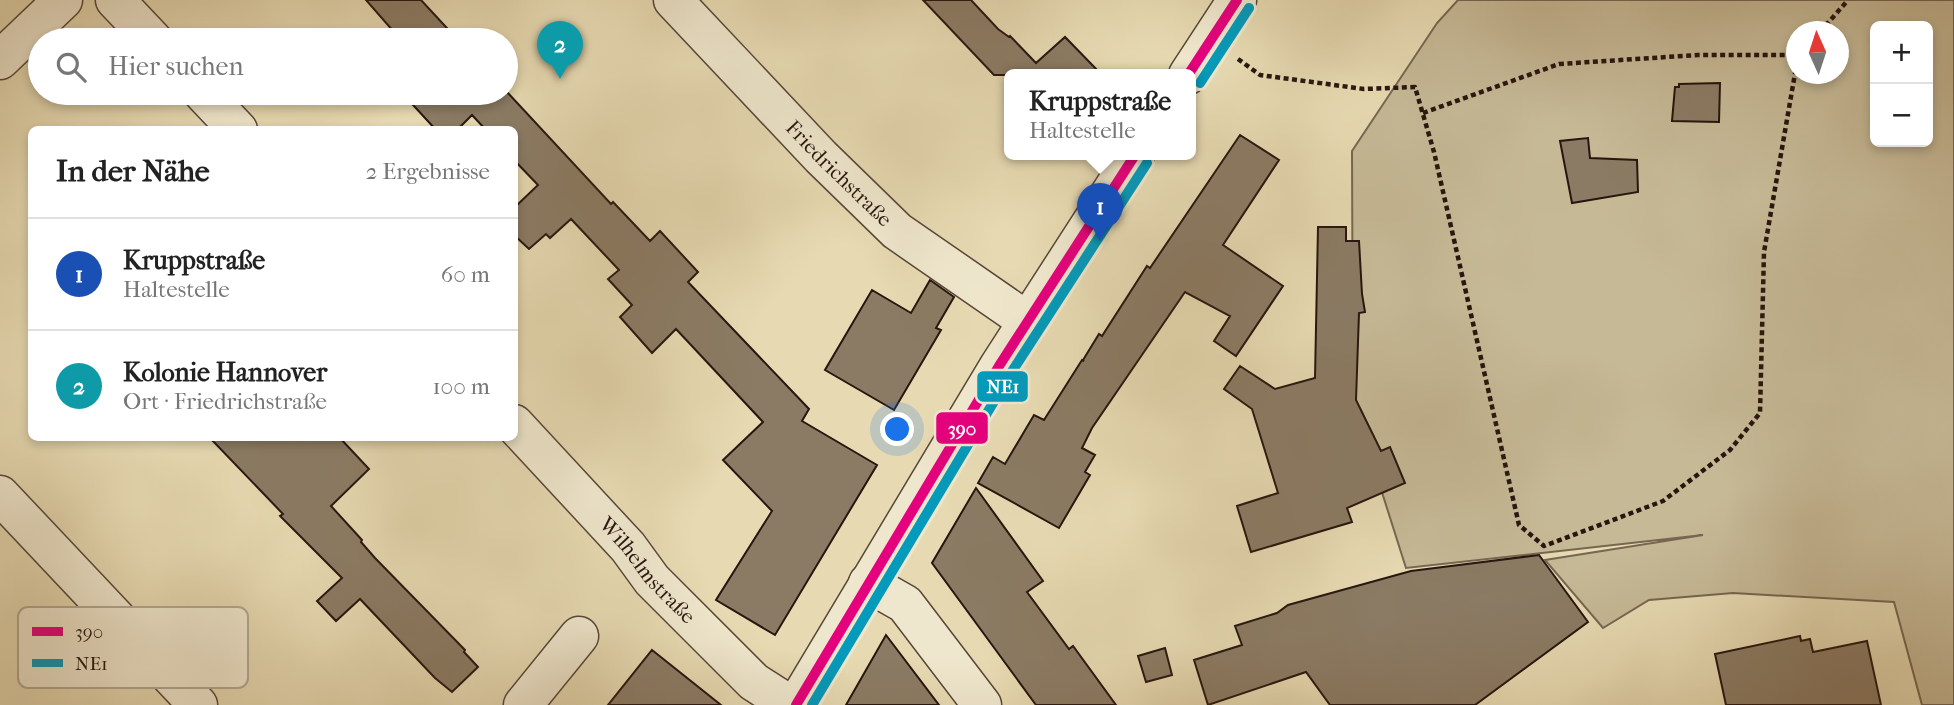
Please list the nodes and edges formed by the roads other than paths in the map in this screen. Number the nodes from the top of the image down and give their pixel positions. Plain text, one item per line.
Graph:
1 (63, 0) edge
2 (115, 0) edge
3 (673, 0) edge
4 (1226, 12) edge
5 (34, 28) edge
6 (142, 28) edge
7 (28, 33) edge
8 (0, 60) edge
9 (1192, 69) edge
10 (214, 105) edge
11 (234, 126) edge
12 (1132, 160) edge
13 (1027, 321) junction
14 (518, 428) edge
15 (0, 495) edge
16 (868, 583) junction
17 (106, 607) edge
18 (579, 636) dead end
19 (182, 688) edge
20 (198, 705) edge
21 (523, 705) edge
22 (790, 705) edge
23 (796, 705) edge
24 (982, 705) edge

1 - 5 street
2 - 6 street
3 - 13 street, Friedrichstraße
4 - 9 street
7 - 8 street
10 - 11 street
12 - 13 street
13 - 16 street
14 - 22 street, Wilhelmstraße
15 - 17 street
16 - 23 street
16 - 24 street
18 - 21 street
19 - 20 street

